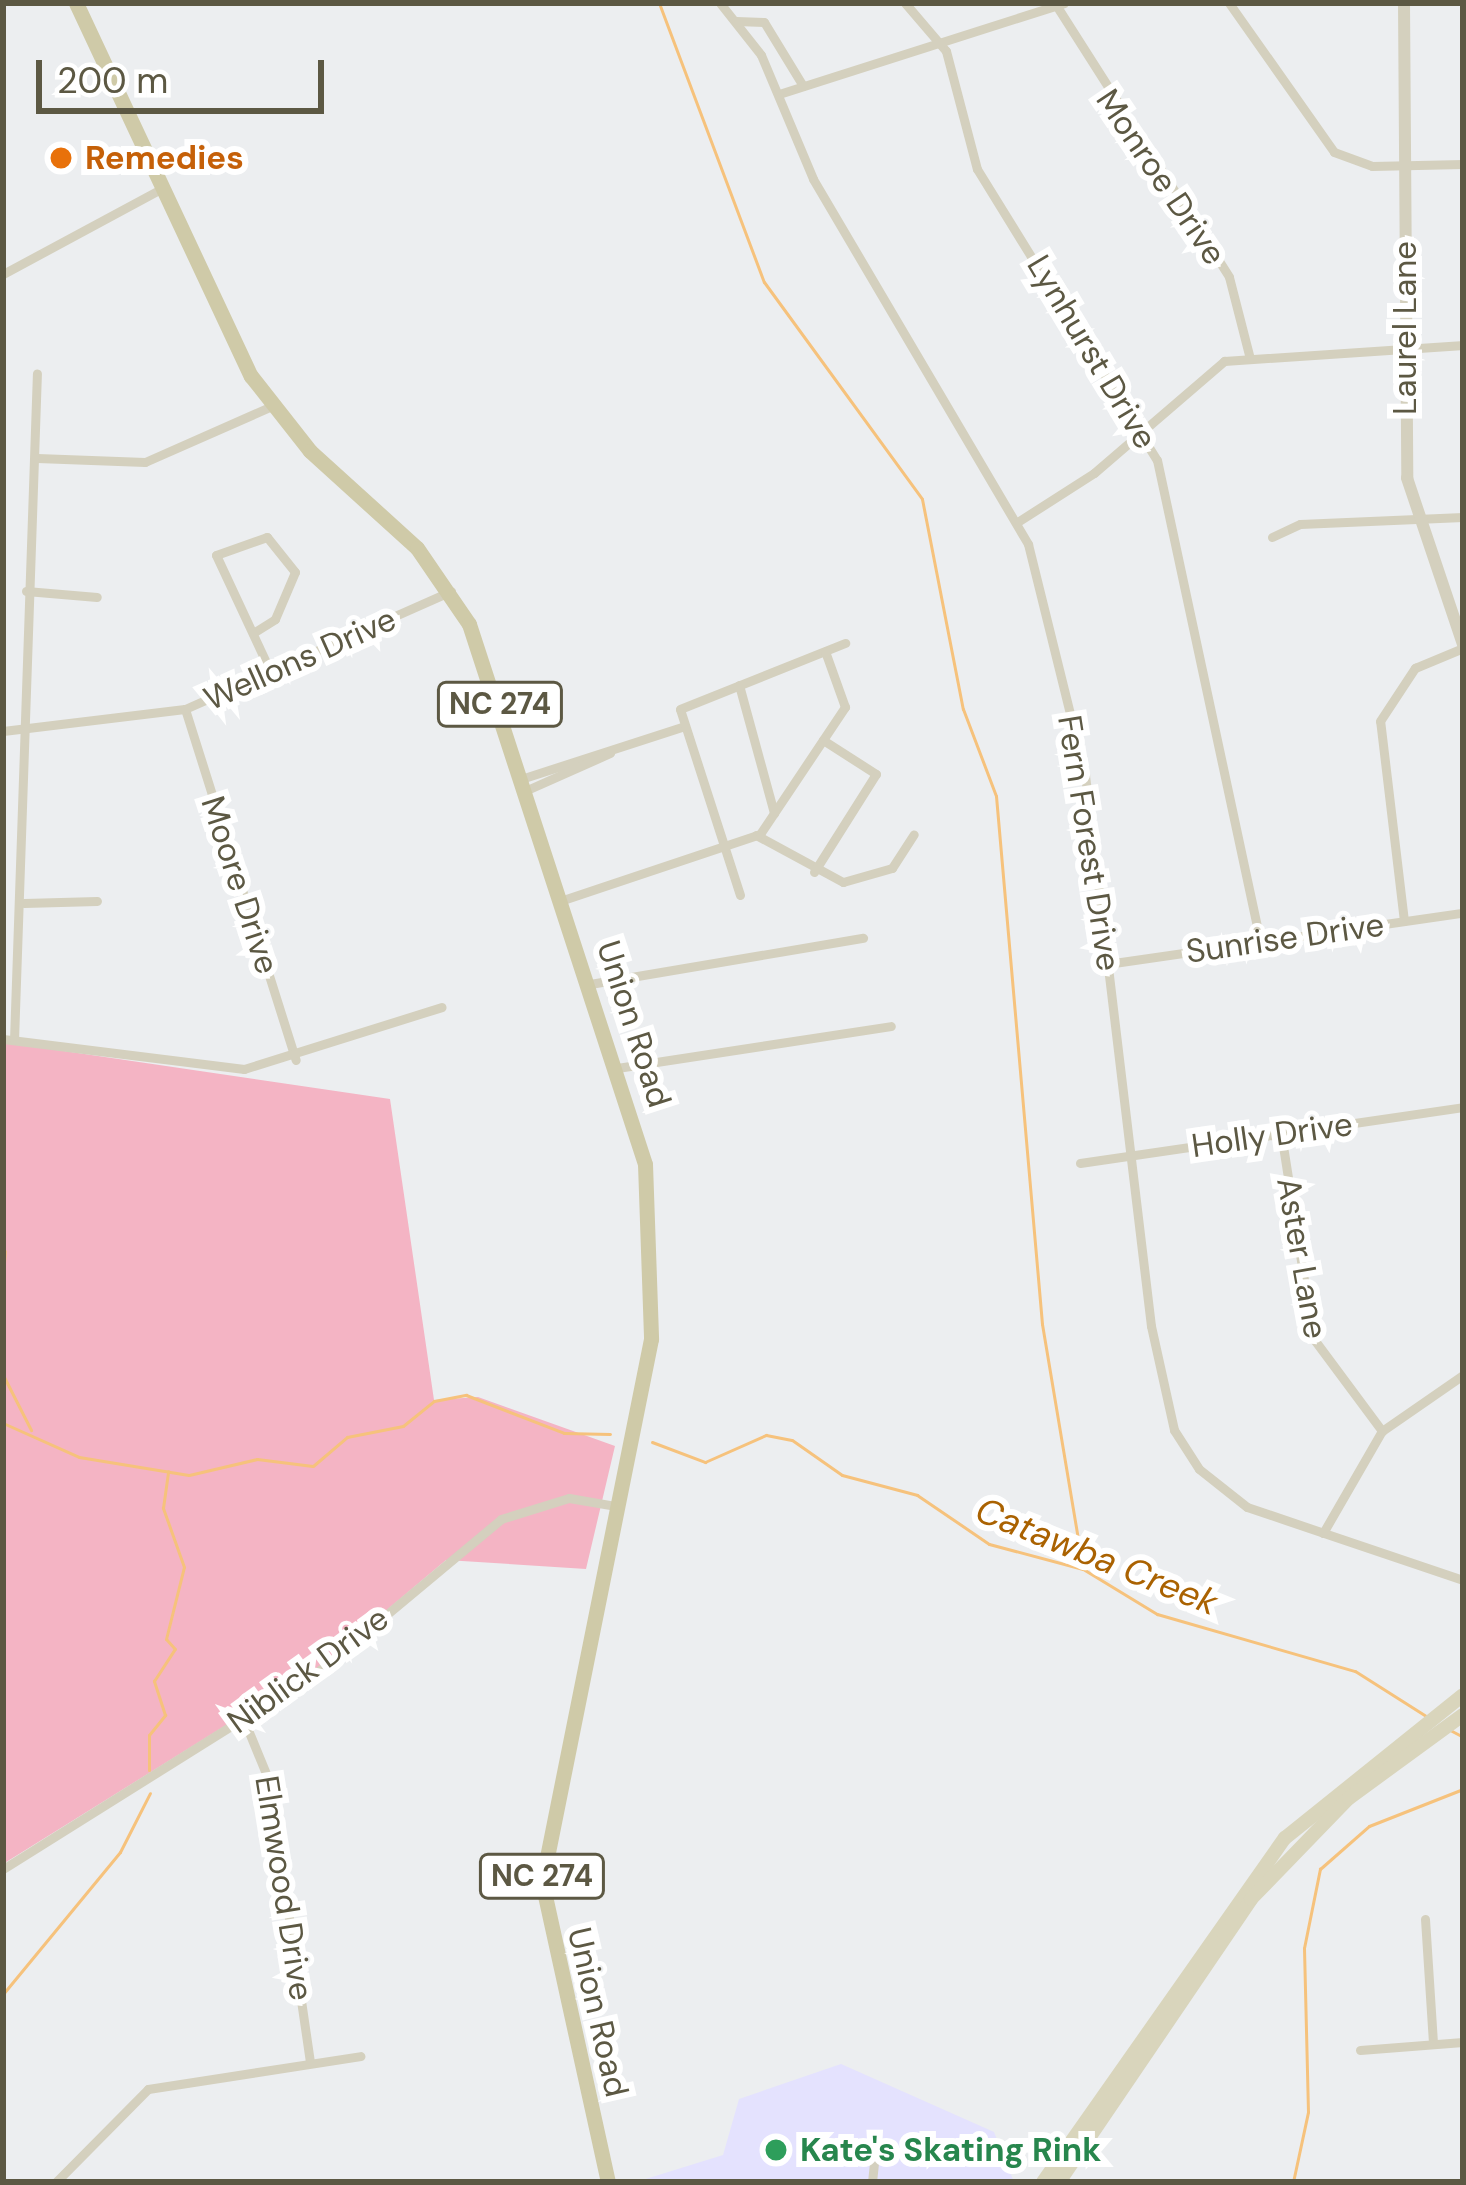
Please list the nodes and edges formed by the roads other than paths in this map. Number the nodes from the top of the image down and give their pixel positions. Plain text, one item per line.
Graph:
1 (76, 3) edge
2 (720, 3) edge
3 (905, 3) edge
4 (1019, 3) edge
5 (1228, 3) edge
6 (1404, 3) edge
7 (1060, 4) edge
8 (1024, 15) junction
9 (736, 20) junction
10 (942, 41) junction
11 (803, 86) junction
12 (779, 94) junction
13 (1463, 164) edge
14 (1406, 166) junction
15 (161, 189) junction
16 (3, 274) edge
17 (1463, 345) edge
18 (1406, 348) junction
19 (1250, 355) junction
20 (37, 374) dead end
21 (272, 406) junction
22 (1143, 429) junction
23 (37, 458) junction
24 (1463, 517) edge
25 (1420, 519) junction
26 (1019, 521) junction
27 (1272, 537) dead end
28 (26, 591) junction
29 (451, 591) junction
30 (97, 597) dead end
31 (253, 633) junction
32 (845, 643) dead end
33 (1463, 646) edge
34 (825, 651) junction
35 (272, 677) junction
36 (739, 686) junction
37 (185, 710) junction
38 (685, 726) junction
39 (17, 730) junction
40 (3, 731) edge
41 (823, 740) junction
42 (525, 784) junction
43 (773, 813) junction
44 (914, 834) dead end
45 (756, 836) junction
46 (725, 846) junction
47 (814, 872) junction
48 (740, 895) dead end
49 (562, 900) junction
50 (97, 901) dead end
51 (24, 903) junction
52 (1463, 913) edge
53 (1404, 921) junction
54 (863, 938) dead end
55 (1260, 942) junction
56 (1107, 964) junction
57 (590, 984) junction
58 (442, 1007) dead end
59 (891, 1026) dead end
60 (8, 1040) edge
61 (296, 1060) junction
62 (617, 1068) junction
63 (1463, 1107) edge
64 (1281, 1133) junction
65 (1131, 1155) junction
66 (1080, 1162) dead end
67 (1463, 1375) edge
68 (1382, 1431) junction
69 (616, 1506) junction
70 (1323, 1533) junction
71 (1463, 1580) edge
72 (1463, 1695) edge
73 (1463, 1715) edge
74 (244, 1720) junction
75 (3, 1869) edge
76 (1425, 1919) dead end
77 (1204, 1957) junction
78 (1463, 2042) edge
79 (1433, 2044) junction
80 (1360, 2050) dead end
81 (361, 2056) dead end
82 (310, 2062) junction
83 (875, 2146) dead end
84 (56, 2182) edge
85 (608, 2182) edge
86 (872, 2182) edge
87 (1043, 2182) edge
88 (1059, 2182) edge

1 - 15 main road, Union Road / NC 274
2 - 9 street, Fern Forest Drive
3 - 10 street, Lynhurst Drive
4 - 8 street
5 - 14 street
6 - 14 street, Laurel Lane
7 - 8 street
7 - 19 street, Monroe Drive
8 - 10 street
9 - 11 street
9 - 12 street, Fern Forest Drive
10 - 11 street
10 - 22 street, Lynhurst Drive
11 - 12 street
12 - 26 street, Fern Forest Drive
13 - 14 street
14 - 18 street, Laurel Lane
15 - 16 street
15 - 21 main road, Union Road / NC 274
17 - 18 street
18 - 19 street
18 - 25 street, Laurel Lane
19 - 22 street
20 - 23 street
21 - 23 street
21 - 29 main road, Union Road / NC 274
22 - 26 street
22 - 55 street, Lynhurst Drive
23 - 28 street
24 - 25 street
25 - 27 street
25 - 33 street, Laurel Lane
26 - 56 street, Fern Forest Drive
28 - 30 street
28 - 39 street
29 - 35 street, Wellons Drive
29 - 42 main road, Union Road / NC 274
31 - 31 street
31 - 35 street
32 - 34 street
33 - 53 street
34 - 36 street
34 - 41 street
35 - 37 street, Wellons Drive
36 - 38 street
36 - 43 street
37 - 39 street, Wellons Drive
37 - 61 street, Moore Drive
38 - 42 street
38 - 46 street
39 - 40 street, Wellons Drive
39 - 51 street
41 - 43 street
41 - 47 street
42 - 49 main road, Union Road / NC 274
43 - 45 street
44 - 47 street
45 - 46 street
45 - 47 street
46 - 48 street
46 - 49 street
49 - 57 main road, Union Road / NC 274
50 - 51 street
51 - 60 street
52 - 53 street, Sunrise Drive
53 - 55 street, Sunrise Drive
54 - 57 street
55 - 56 street, Sunrise Drive
56 - 65 street, Fern Forest Drive
57 - 62 main road, Union Road / NC 274
58 - 61 street
59 - 62 street
60 - 61 street
62 - 69 main road, Union Road / NC 274
63 - 64 street, Holly Drive
64 - 65 street, Holly Drive
64 - 68 street, Aster Lane
65 - 66 street, Holly Drive
65 - 70 street, Fern Forest Drive
67 - 68 street
68 - 70 street
69 - 74 street, Niblick Drive
69 - 85 main road, Union Road / NC 274
70 - 71 street, Fern Forest Drive
72 - 77 main road
73 - 77 main road
74 - 75 street, Niblick Drive
74 - 82 street, Elmwood Drive
76 - 79 street
77 - 87 main road
77 - 88 main road
78 - 79 street
79 - 80 street
81 - 82 street
82 - 84 street
83 - 86 street

